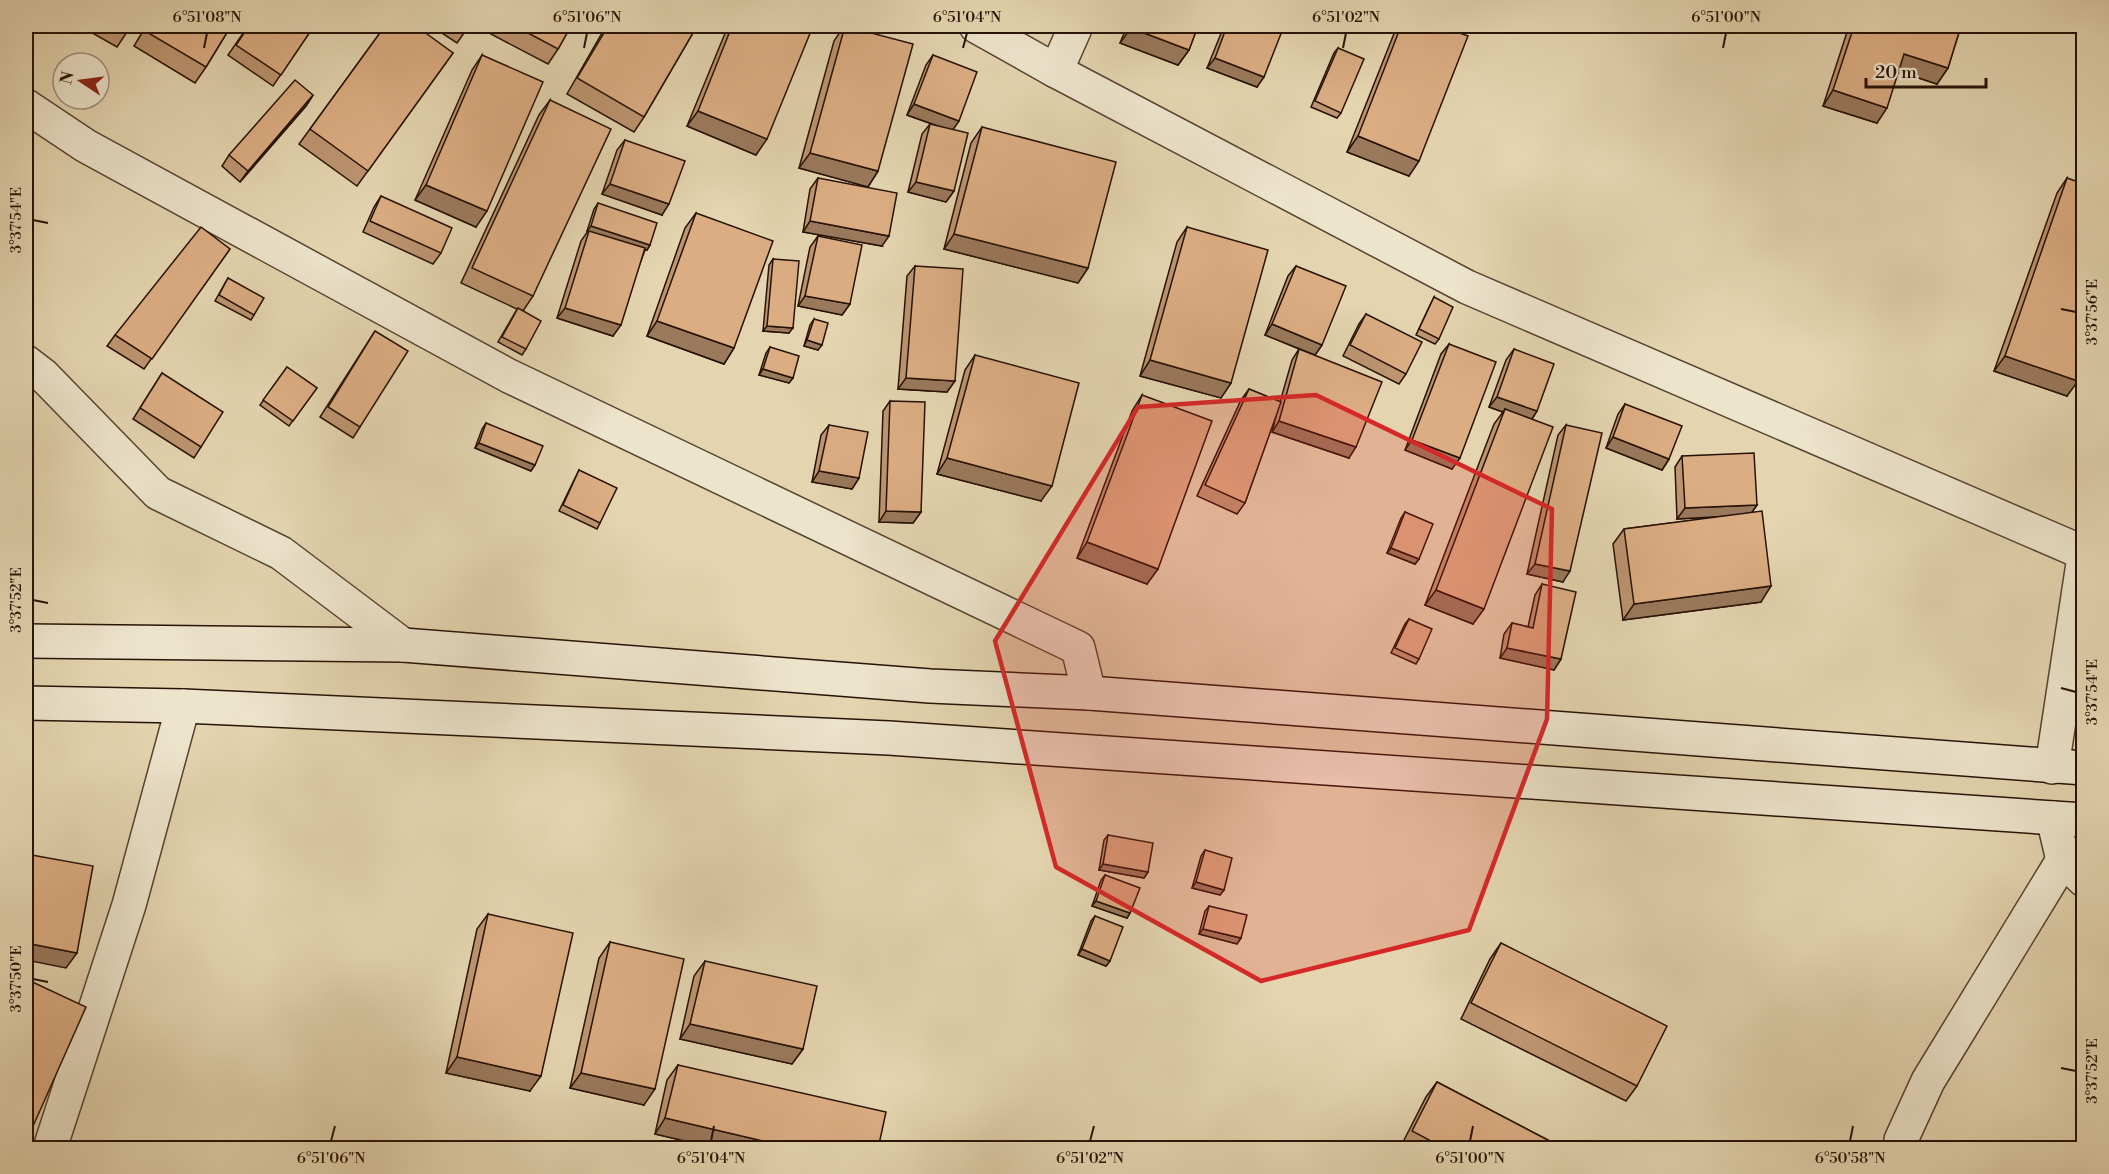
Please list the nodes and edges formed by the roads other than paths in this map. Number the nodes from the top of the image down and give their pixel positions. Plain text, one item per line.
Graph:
1 (976, 26) edge
2 (1076, 26) edge
3 (1056, 71) junction
4 (26, 106) edge
5 (26, 363) edge
6 (2084, 555) edge
7 (26, 641) edge
8 (403, 645) junction
9 (1089, 693) junction
10 (26, 703) edge
11 (183, 706) junction
12 (2068, 768) edge
13 (2068, 819) edge
14 (2073, 870) edge
15 (1899, 1146) edge
16 (51, 1149) edge

1 - 3 main road
2 - 3 main road
3 - 6 main road
4 - 9 main road
5 - 8 main road
6 - 12 main road
7 - 8 main road
8 - 9 main road
9 - 12 main road
10 - 11 main road
11 - 13 main road
11 - 16 main road
13 - 14 main road
14 - 15 main road

